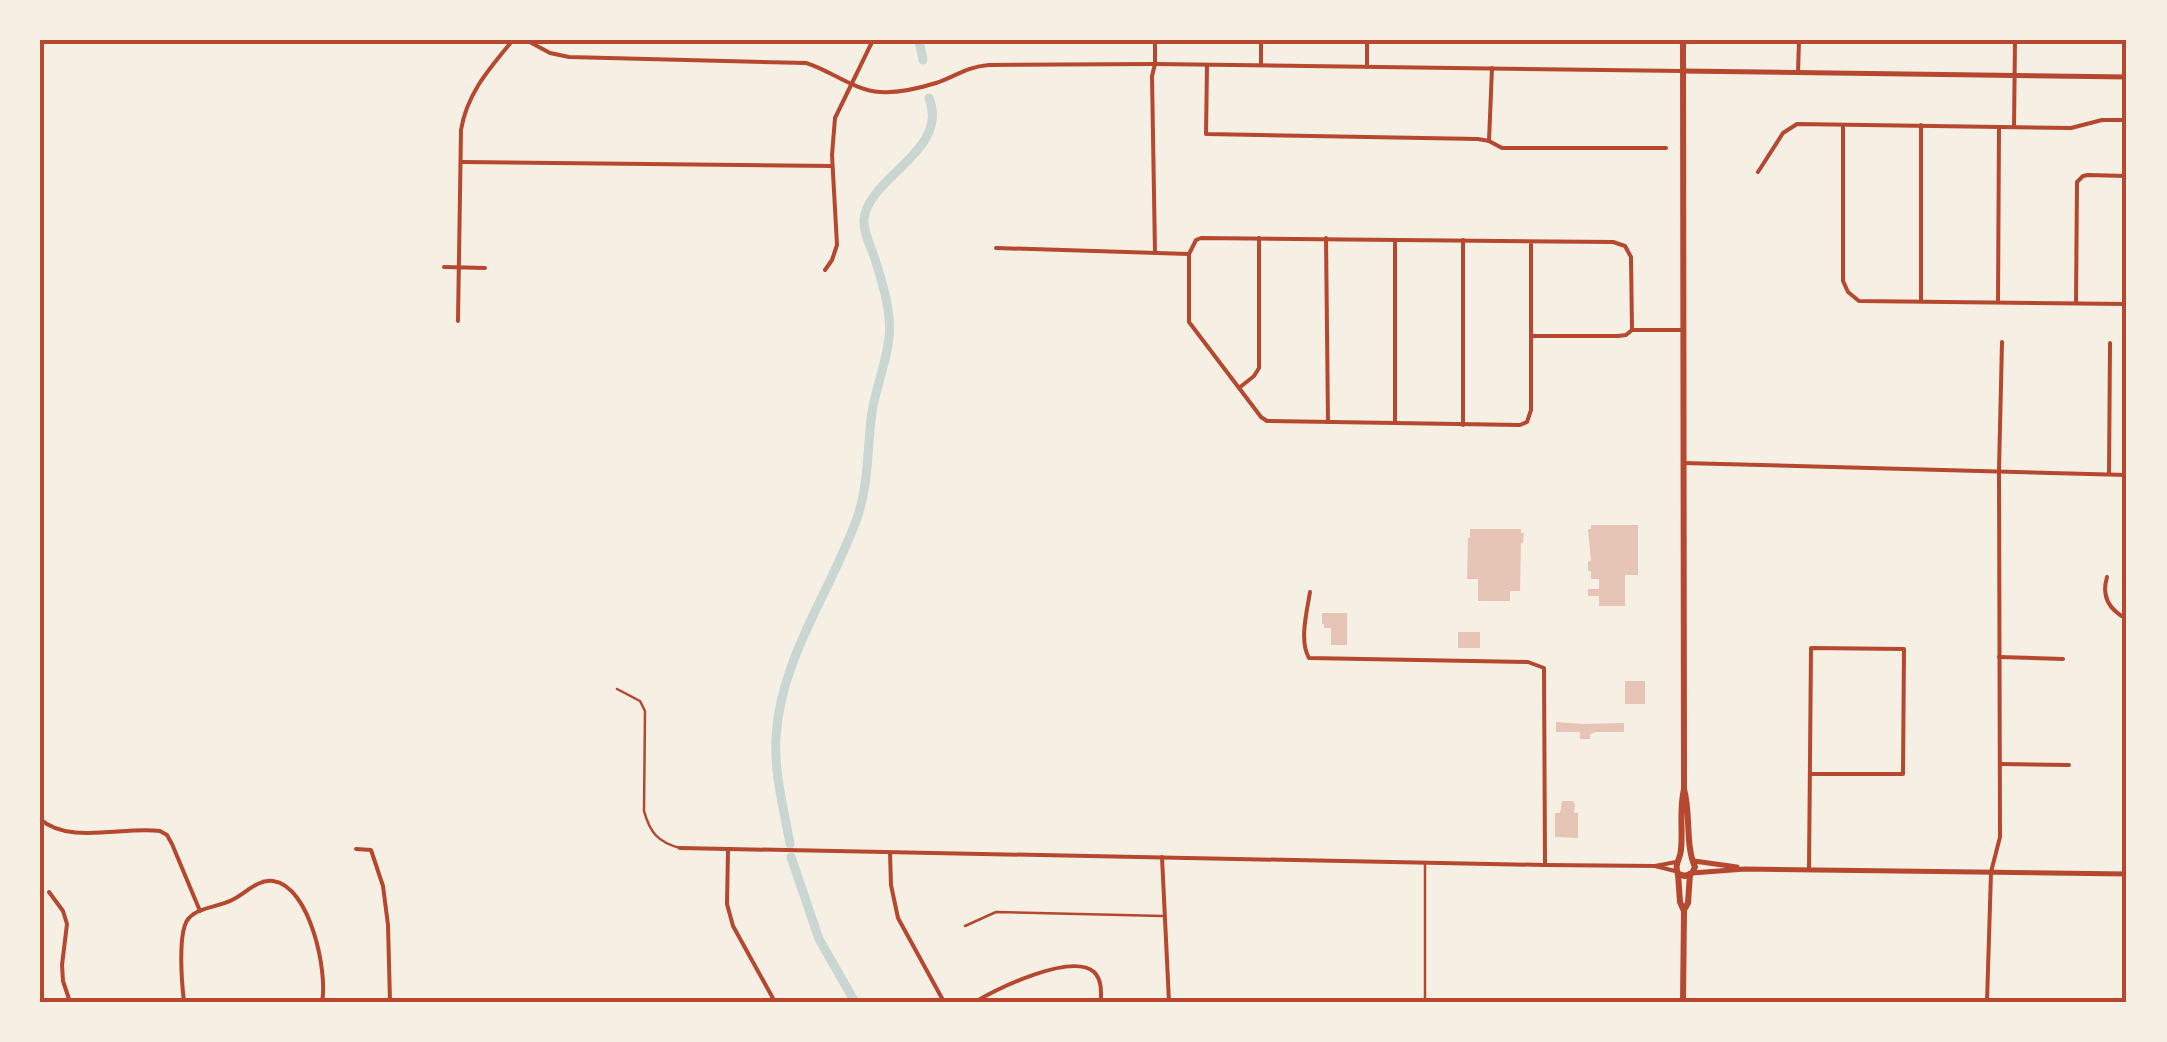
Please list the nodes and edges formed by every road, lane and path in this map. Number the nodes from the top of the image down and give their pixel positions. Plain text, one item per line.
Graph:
1 (513, 40) edge
2 (526, 40) edge
3 (873, 40) edge
4 (1155, 40) edge
5 (1261, 40) edge
6 (1367, 40) edge
7 (1683, 40) edge
8 (1799, 40) edge
9 (2014, 40) edge
10 (1155, 64) junction
11 (1207, 65) junction
12 (1261, 66) junction
13 (1367, 67) junction
14 (1492, 68) junction
15 (1683, 71) junction
16 (1798, 73) junction
17 (2014, 75) junction
18 (2127, 77) edge
19 (853, 83) junction
20 (2127, 120) edge
21 (1844, 124) junction
22 (1921, 125) junction
23 (2014, 126) junction
24 (1999, 127) junction
25 (1489, 141) junction
26 (1666, 148) dead end
27 (460, 162) junction
28 (832, 166) junction
29 (1758, 172) dead end
30 (2127, 176) edge
31 (1258, 238) junction
32 (1326, 238) junction
33 (1395, 240) junction
34 (1463, 240) junction
35 (1531, 242) junction
36 (996, 248) dead end
37 (1155, 253) junction
38 (1189, 254) junction
39 (444, 268) dead end
40 (459, 268) junction
41 (485, 268) dead end
42 (825, 270) dead end
43 (1921, 300) junction
44 (1998, 302) junction
45 (2076, 303) junction
46 (2127, 304) edge
47 (458, 321) dead end
48 (1632, 330) junction
49 (1682, 330) junction
50 (1531, 336) junction
51 (2002, 342) dead end
52 (2110, 344) dead end
53 (1239, 388) junction
54 (1328, 422) junction
55 (1395, 423) junction
56 (1463, 425) junction
57 (1683, 463) junction
58 (1999, 470) junction
59 (2109, 474) junction
60 (2127, 475) edge
61 (2107, 577) dead end
62 (1310, 592) dead end
63 (2127, 620) edge
64 (1999, 657) junction
65 (2063, 659) dead end
66 (617, 689) dead end
67 (2000, 764) junction
68 (2070, 765) dead end
69 (1810, 774) junction
70 (1684, 789) junction
71 (40, 819) edge
72 (680, 848) joint
73 (356, 849) dead end
74 (728, 850) junction
75 (890, 854) junction
76 (1162, 857) junction
77 (1692, 860) junction
78 (1425, 861) junction
79 (1545, 865) junction
80 (1678, 866) junction
81 (1745, 869) junction
82 (1809, 870) junction
83 (1992, 872) junction
84 (1691, 874) junction
85 (2126, 874) edge
86 (49, 892) dead end
87 (200, 911) junction
88 (1684, 911) junction
89 (1164, 916) junction
90 (965, 926) dead end
91 (2127, 931) edge
92 (70, 1002) edge
93 (184, 1002) edge
94 (322, 1002) edge
95 (390, 1002) edge
96 (775, 1002) edge
97 (944, 1002) edge
98 (975, 1002) edge
99 (1101, 1002) edge
100 (1169, 1002) edge
101 (1426, 1002) edge
102 (1683, 1002) edge
103 (1987, 1002) edge

1 - 27 street
2 - 19 street
3 - 19 street
4 - 10 street
5 - 12 street
6 - 13 street
7 - 15 main road
8 - 16 street
9 - 17 street
10 - 11 street
10 - 19 street
10 - 37 street
11 - 12 street
11 - 25 street
12 - 13 street
13 - 14 street
14 - 15 street
14 - 25 street
15 - 16 street
15 - 49 main road
16 - 17 street
17 - 18 street
17 - 23 street
19 - 28 street
20 - 23 street
21 - 22 street
21 - 29 street
21 - 43 street
22 - 24 street
22 - 43 street
23 - 24 street
24 - 44 street
25 - 26 street
27 - 28 street
27 - 40 street
28 - 42 street
30 - 45 street
31 - 32 street
31 - 38 street
31 - 53 street
32 - 33 street
32 - 54 street
33 - 34 street
33 - 55 street
34 - 35 street
34 - 56 street
35 - 48 street
35 - 50 street
36 - 37 street
37 - 38 street
38 - 53 street
39 - 40 street
40 - 41 street
40 - 47 street
43 - 44 street
44 - 45 street
45 - 46 street
48 - 49 street
48 - 50 street
49 - 57 main road
50 - 56 street
51 - 58 street
52 - 59 street
53 - 54 street
54 - 55 street
55 - 56 street
57 - 58 street
57 - 70 main road
58 - 59 street
58 - 64 street
59 - 60 street
61 - 63 street
62 - 79 street
64 - 65 street
64 - 67 street
66 - 72 lane
67 - 68 street
67 - 83 street
69 - 69 street
69 - 82 street
70 - 77 main road
70 - 80 main road
71 - 87 street
72 - 74 street
73 - 95 street
74 - 75 street
74 - 96 street
75 - 76 street
75 - 97 street
76 - 78 street
76 - 89 street
77 - 80 main road
77 - 81 street
77 - 84 main road
78 - 79 street
78 - 101 lane
79 - 80 street
80 - 84 main road
80 - 88 main road
81 - 82 street
81 - 84 street
82 - 83 street
83 - 85 street
83 - 103 street
84 - 88 main road
85 - 91 street
86 - 92 street
87 - 93 street
87 - 94 street
88 - 102 main road
89 - 90 lane
89 - 100 street
98 - 99 street

